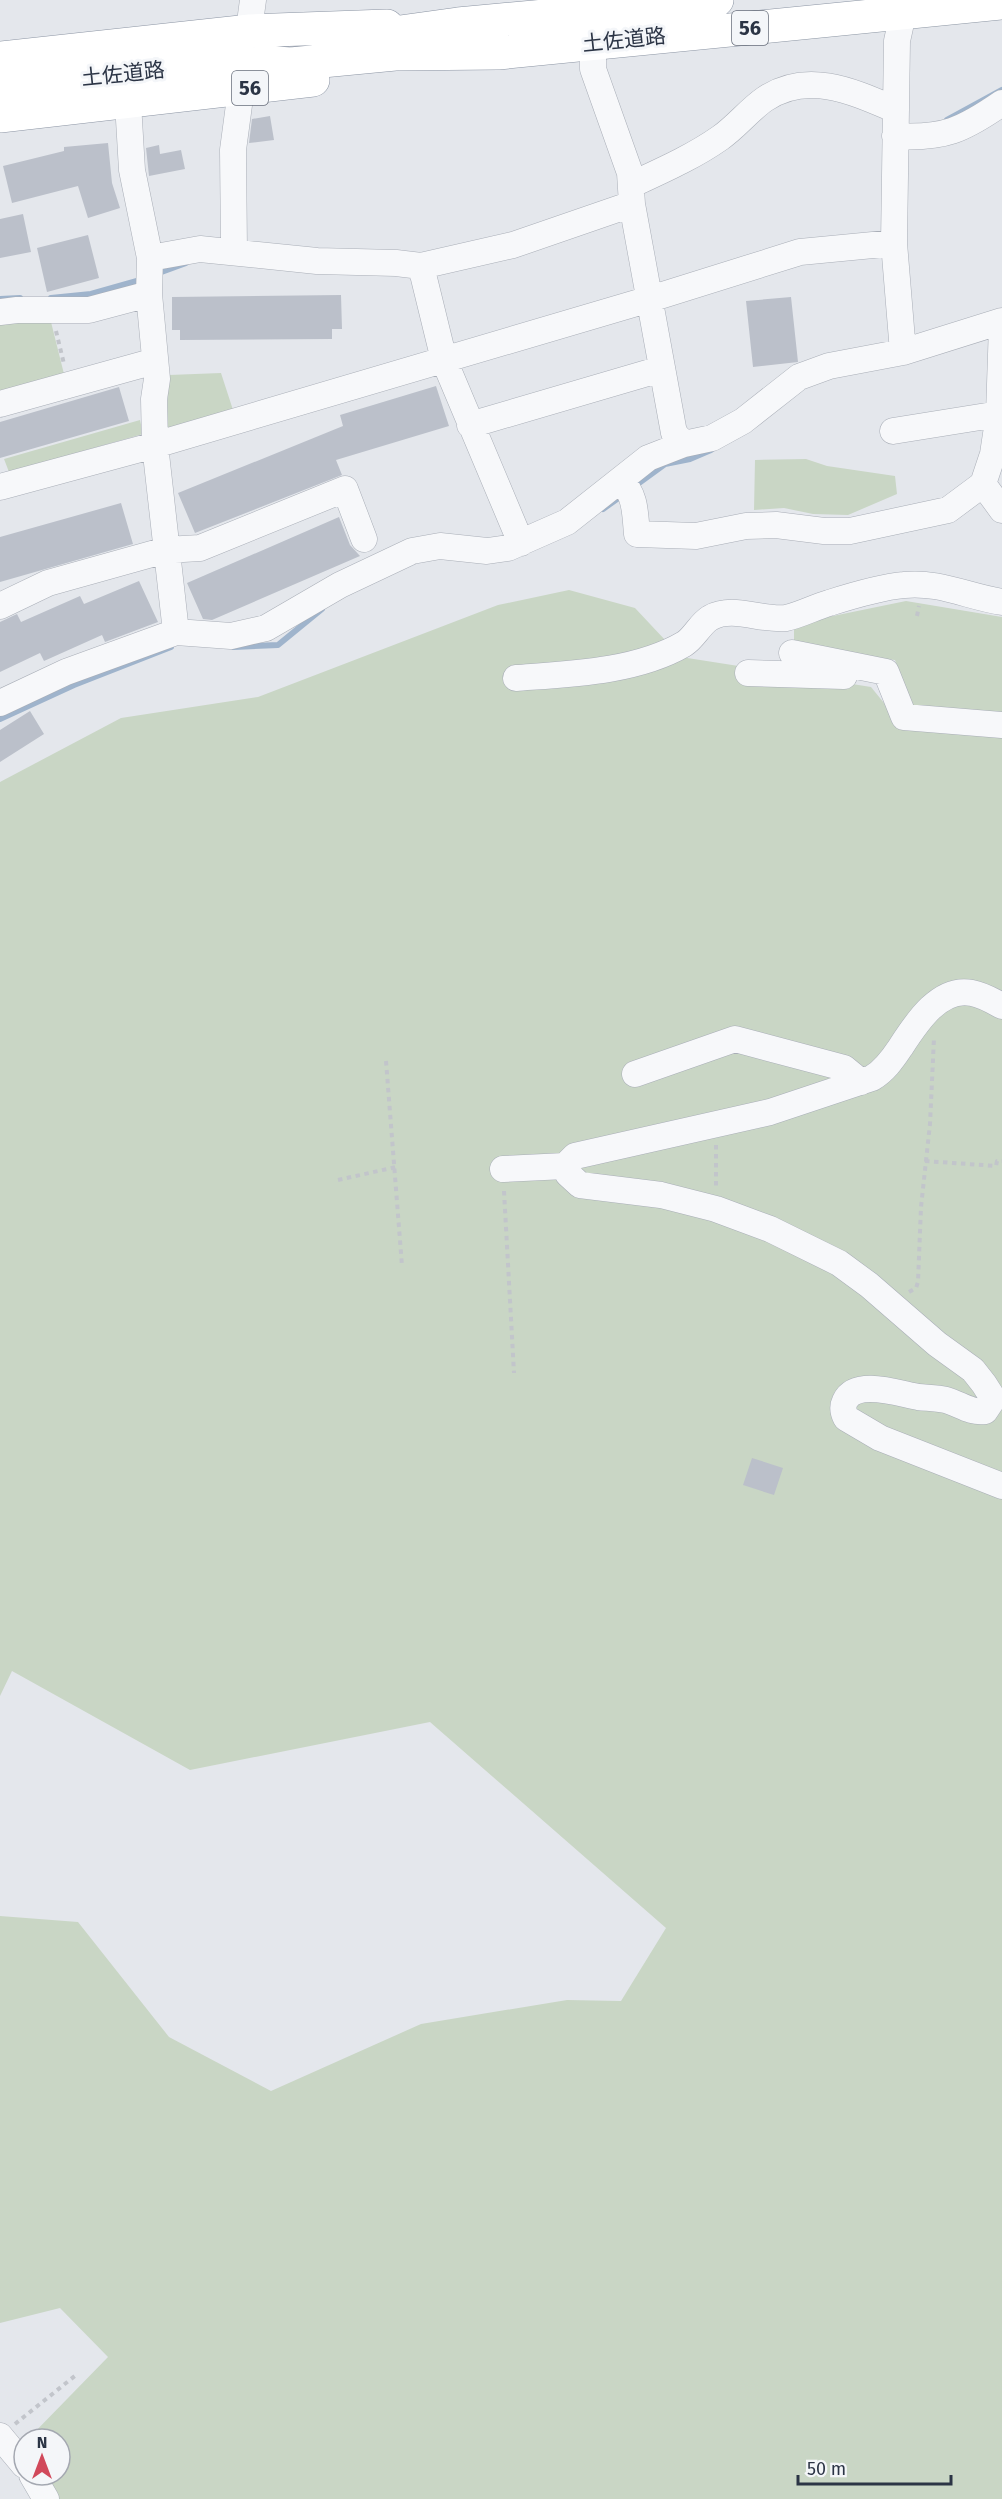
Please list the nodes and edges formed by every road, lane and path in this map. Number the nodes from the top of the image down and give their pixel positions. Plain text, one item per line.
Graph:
1 (717, 0) edge
2 (1002, 3) edge
3 (903, 7) edge
4 (593, 43) junction
5 (247, 45) edge
6 (0, 58) edge
7 (0, 87) edge
8 (128, 103) junction
9 (1002, 103) edge
10 (0, 116) edge
11 (896, 122) junction
12 (632, 194) junction
13 (894, 243) junction
14 (234, 251) junction
15 (421, 266) junction
16 (149, 276) junction
17 (650, 299) junction
18 (50, 309) junction
19 (0, 312) edge
20 (1001, 329) edge
21 (903, 352) junction
22 (444, 360) junction
23 (155, 361) junction
24 (64, 366) dead end
25 (661, 369) junction
26 (0, 404) edge
27 (999, 414) junction
28 (470, 425) junction
29 (893, 431) dead end
30 (684, 444) junction
31 (155, 445) junction
32 (983, 484) junction
33 (0, 487) edge
34 (627, 488) junction
35 (1002, 510) edge
36 (364, 539) dead end
37 (521, 543) junction
38 (166, 550) junction
39 (1002, 602) edge
40 (0, 606) edge
41 (176, 632) junction
42 (792, 653) dead end
43 (855, 666) junction
44 (748, 673) dead end
45 (516, 678) dead end
46 (0, 703) edge
47 (1002, 725) edge
48 (935, 1005) junction
49 (1002, 1006) edge
50 (386, 1061) dead end
51 (635, 1074) dead end
52 (861, 1082) junction
53 (716, 1123) junction
54 (926, 1161) junction
55 (1002, 1161) edge
56 (565, 1166) junction
57 (395, 1167) junction
58 (503, 1169) joint
59 (338, 1180) dead end
60 (716, 1209) junction
61 (402, 1266) dead end
62 (866, 1283) junction
63 (513, 1373) dead end
64 (1002, 1486) edge
65 (76, 2375) dead end
66 (4, 2432) edge
67 (12, 2445) edge

1 - 5 highway, 土佐道路 / 56
2 - 3 highway, 土佐道路 / 56
3 - 4 highway, 土佐道路 / 56
3 - 11 street
4 - 5 highway, 土佐道路 / 56
4 - 12 street
5 - 6 highway, 56
5 - 7 highway, 土佐道路 / 56
5 - 8 highway, 56
5 - 14 street
8 - 10 highway, 56
8 - 16 street
9 - 11 street
11 - 12 street
11 - 13 street
12 - 15 street
12 - 17 street
13 - 17 street
13 - 21 street
14 - 15 street
14 - 16 street
15 - 22 street
16 - 18 street
16 - 23 street
17 - 22 street
17 - 25 street
18 - 19 street
18 - 24 path
20 - 21 street
20 - 27 street
21 - 30 street
22 - 28 street
22 - 31 street
23 - 26 street
23 - 31 street
25 - 28 street
25 - 30 street
27 - 29 street
27 - 32 street
28 - 37 street
30 - 34 street
31 - 33 street
31 - 38 street
32 - 34 street
32 - 35 street
34 - 37 street
36 - 38 street
37 - 41 street
38 - 40 street
38 - 41 street
39 - 45 street
41 - 46 street
42 - 43 street
43 - 44 street
43 - 47 street
48 - 49 street
48 - 52 street
48 - 54 path
50 - 57 path
51 - 52 street
52 - 53 street
53 - 56 street
53 - 60 path
54 - 55 path
54 - 62 path
56 - 58 street
56 - 60 street
57 - 59 path
57 - 61 path
58 - 63 path
60 - 62 street
62 - 64 street
65 - 66 path
66 - 67 street

